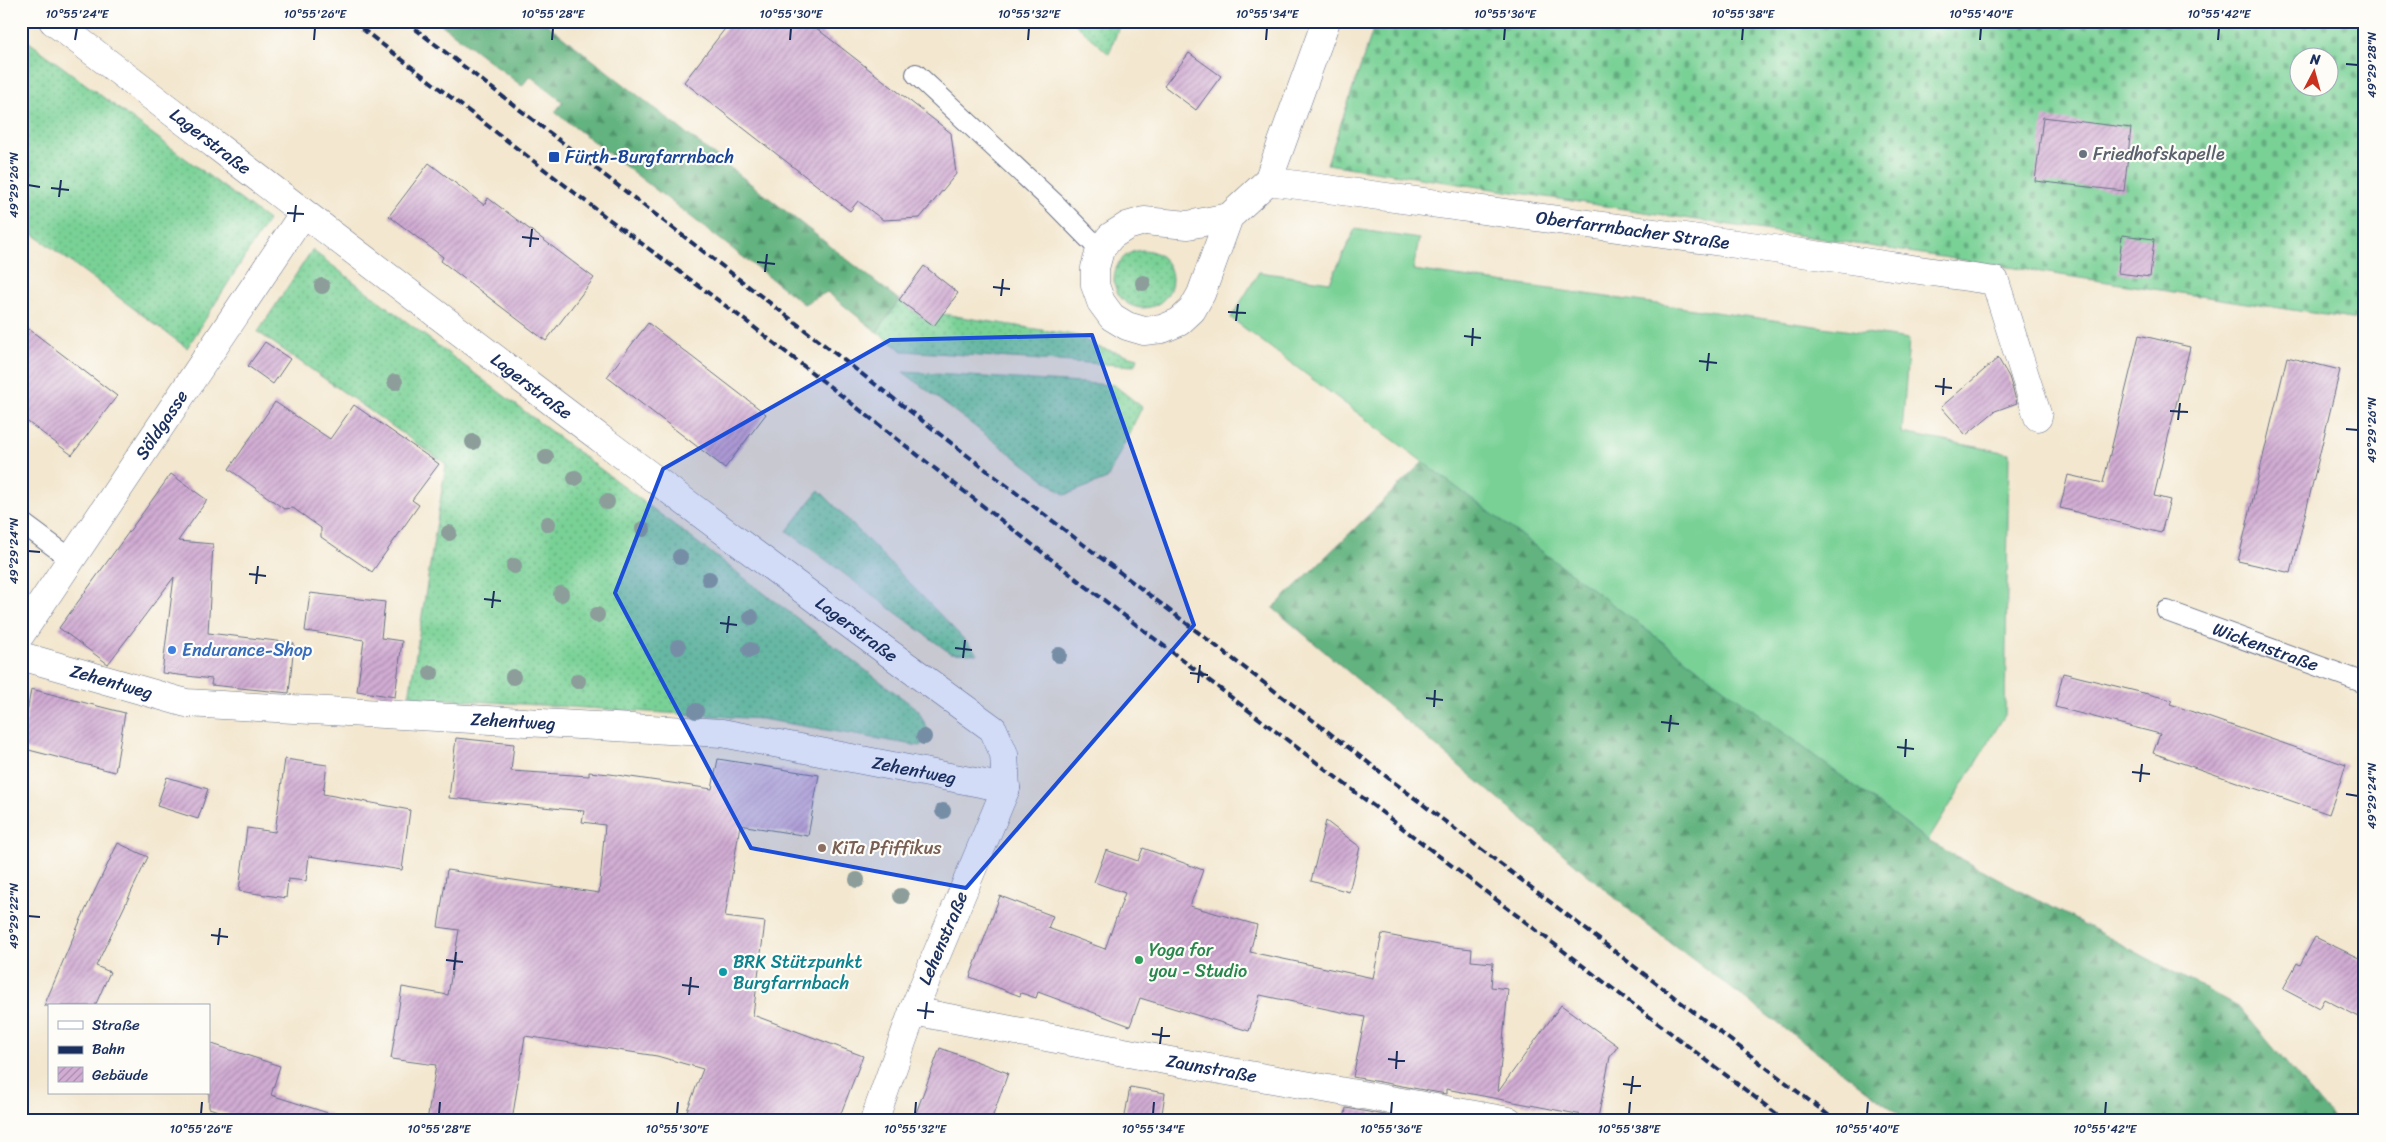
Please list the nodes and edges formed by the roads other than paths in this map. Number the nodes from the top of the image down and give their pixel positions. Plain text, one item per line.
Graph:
1 (53, 21) edge
2 (1326, 21) edge
3 (916, 74) dead end
4 (1268, 181) junction
5 (303, 214) junction
6 (1229, 217) junction
7 (1100, 250) junction
8 (2038, 417) dead end
9 (21, 522) edge
10 (71, 559) junction
11 (2167, 611) dead end
12 (21, 634) edge
13 (21, 656) edge
14 (2365, 683) edge
15 (1004, 754) joint
16 (1006, 788) junction
17 (913, 1011) junction
18 (1430, 1114) edge
19 (874, 1121) edge
20 (1509, 1121) edge

1 - 5 street, Lagerstraße
2 - 4 street
3 - 7 lane
4 - 6 street
4 - 8 street, Oberfarrnbacher Straße
5 - 10 street, Söldgasse
5 - 15 street, Lagerstraße
6 - 7 street
6 - 7 street
9 - 10 lane
10 - 12 street, Söldgasse
11 - 14 lane, Wickenstraße
13 - 16 street, Zehentweg
15 - 16 street, Lehenstraße
16 - 17 street, Lehenstraße
17 - 18 street, Zaunstraße
17 - 19 street, Lehenstraße
18 - 20 street, Zaunstraße

